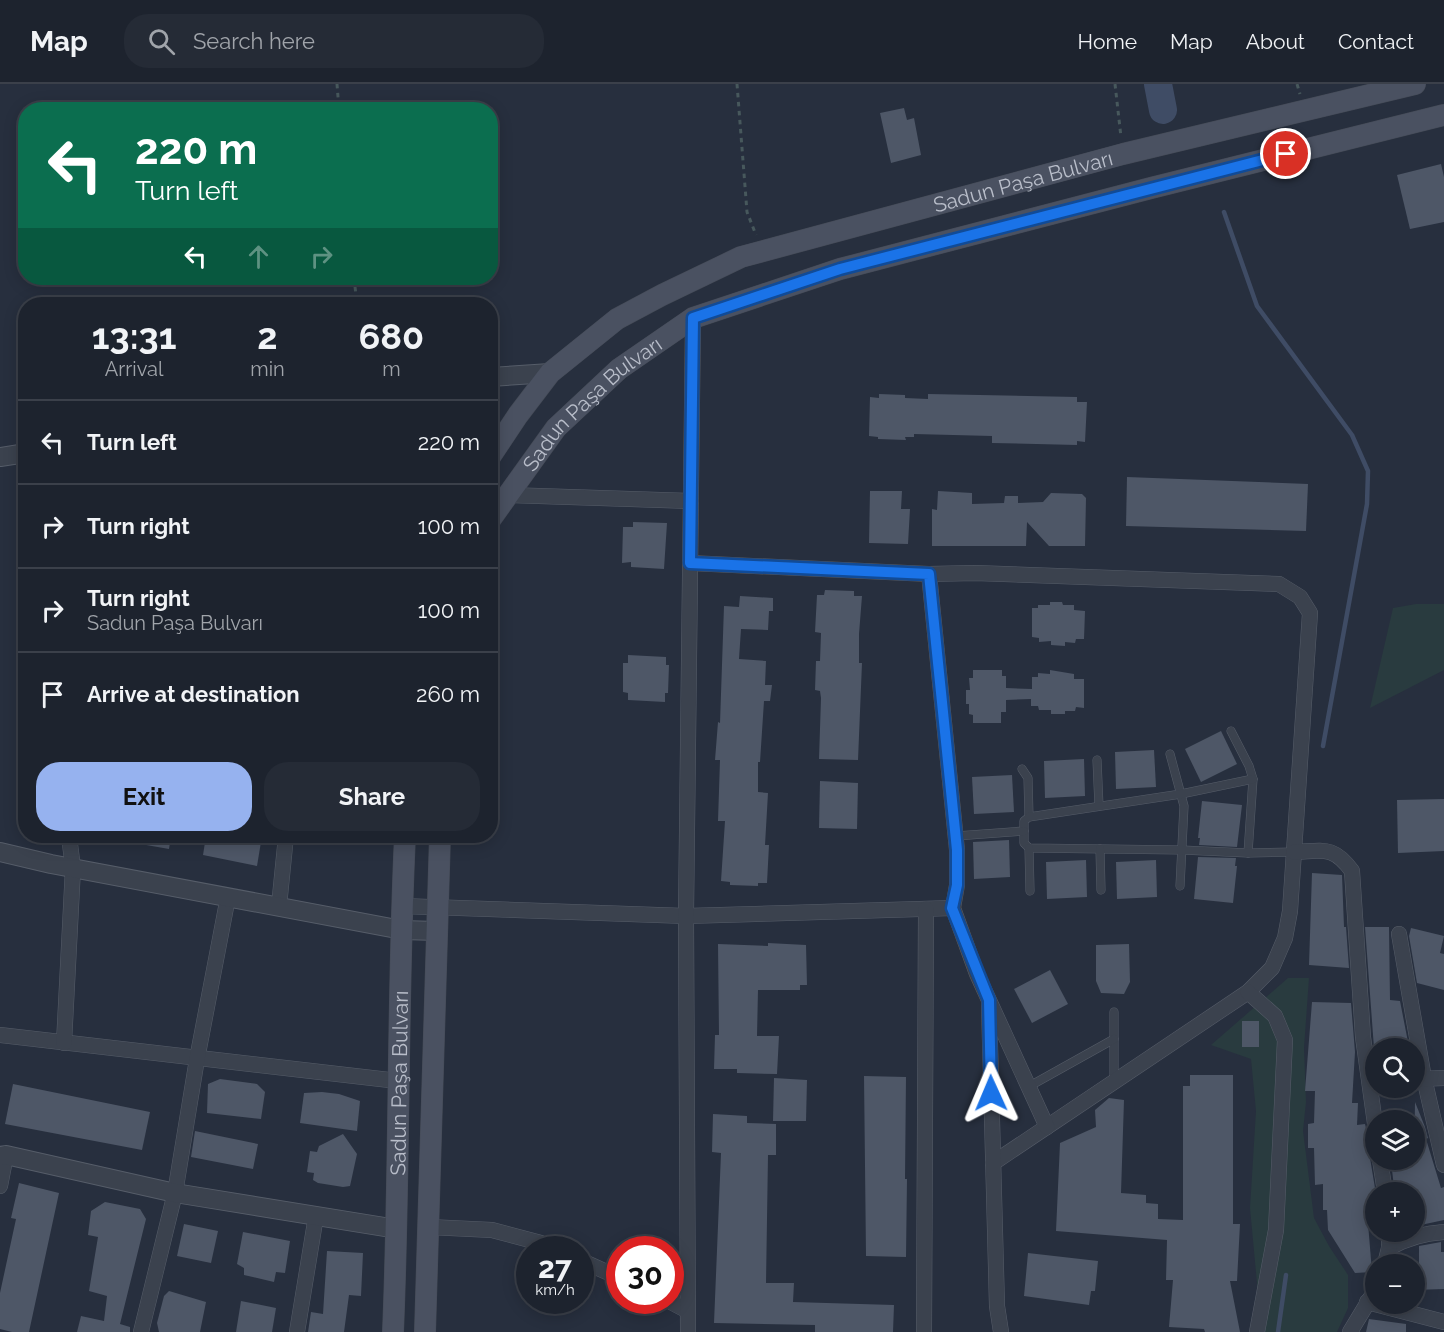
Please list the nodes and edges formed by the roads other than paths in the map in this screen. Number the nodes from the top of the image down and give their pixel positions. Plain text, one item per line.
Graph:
1 (1415, 84) edge
2 (1444, 115) edge
3 (693, 318) junction
4 (550, 374) junction
5 (498, 377) edge
6 (498, 446) edge
7 (0, 457) edge
8 (18, 458) edge
9 (508, 495) junction
10 (691, 501) junction
11 (498, 509) edge
12 (690, 563) junction
13 (929, 574) junction
14 (1231, 731) dead end
15 (1170, 754) dead end
16 (1097, 760) dead end
17 (1022, 769) dead end
18 (1253, 779) junction
19 (1181, 794) junction
20 (1099, 806) junction
21 (1029, 817) junction
22 (1024, 831) junction
23 (956, 836) junction
24 (70, 843) edge
25 (285, 843) edge
26 (405, 843) edge
27 (440, 843) edge
28 (1029, 848) junction
29 (1100, 849) junction
30 (1182, 849) junction
31 (0, 852) edge
32 (1294, 852) junction
33 (1248, 853) junction
34 (73, 868) junction
35 (1180, 886) dead end
36 (1101, 890) dead end
37 (1030, 891) dead end
38 (228, 897) junction
39 (279, 906) junction
40 (401, 906) junction
41 (438, 908) junction
42 (952, 908) junction
43 (926, 909) junction
44 (686, 916) junction
45 (402, 930) junction
46 (437, 931) junction
47 (1399, 934) dead end
48 (1248, 992) junction
49 (989, 1000) junction
50 (1114, 1011) dead end
51 (0, 1035) edge
52 (1413, 1038) edge
53 (1114, 1039) junction
54 (64, 1042) junction
55 (1365, 1048) edge
56 (197, 1059) junction
57 (1444, 1078) edge
58 (1425, 1079) edge
59 (398, 1081) junction
60 (1114, 1082) junction
61 (1028, 1087) junction
62 (1425, 1098) edge
63 (1047, 1127) junction
64 (3, 1155) edge
65 (993, 1163) junction
66 (1444, 1165) edge
67 (0, 1186) edge
68 (175, 1193) junction
69 (316, 1216) junction
70 (429, 1227) junction
71 (397, 1229) junction
72 (1444, 1232) edge
73 (516, 1236) edge
74 (1389, 1242) edge
75 (1389, 1248) junction
76 (1388, 1254) edge
77 (1365, 1306) edge
78 (684, 1308) edge
79 (687, 1310) junction
80 (1413, 1314) edge
81 (1444, 1322) edge
82 (141, 1332) edge
83 (297, 1332) edge
84 (393, 1332) edge
85 (425, 1332) edge
86 (688, 1332) edge
87 (924, 1332) edge
88 (1001, 1332) edge
89 (1257, 1332) edge
90 (1350, 1332) edge

1 - 4 main road, Sadun Paşa Bulvarı
2 - 3 main road, Sadun Paşa Bulvarı
3 - 9 main road, Sadun Paşa Bulvarı
3 - 10 street
4 - 5 street
4 - 6 main road, Sadun Paşa Bulvarı
7 - 8 street
9 - 10 street
9 - 11 main road, Sadun Paşa Bulvarı
10 - 12 street
12 - 13 street
12 - 44 street
13 - 23 street
13 - 32 street
14 - 18 lane
15 - 19 lane
16 - 20 lane
17 - 21 lane
18 - 19 lane
18 - 33 lane
19 - 20 lane
19 - 30 lane
20 - 21 lane
21 - 22 lane
22 - 23 lane
22 - 28 lane
23 - 42 street
24 - 34 street
25 - 39 street
26 - 40 main road, Sadun Paşa Bulvarı
27 - 41 main road, Sadun Paşa Bulvarı
28 - 29 lane
28 - 37 lane
29 - 30 lane
29 - 36 lane
30 - 33 lane
30 - 35 lane
31 - 34 street
32 - 33 lane
32 - 48 street
32 - 55 street
34 - 38 street
34 - 54 street
38 - 39 street
38 - 56 street
39 - 45 street
40 - 41 street
40 - 45 main road, Sadun Paşa Bulvarı
41 - 44 street
41 - 46 main road, Sadun Paşa Bulvarı
42 - 43 street
42 - 49 street
43 - 44 street
43 - 87 street
44 - 79 street
45 - 46 street
45 - 59 main road, Sadun Paşa Bulvarı
46 - 70 main road, Sadun Paşa Bulvarı
47 - 52 street
48 - 60 street
48 - 89 street
49 - 61 street
49 - 65 street
50 - 53 lane
51 - 54 street
53 - 60 lane
53 - 61 lane
54 - 56 street
56 - 59 street
56 - 68 street
57 - 58 street
59 - 71 main road, Sadun Paşa Bulvarı
60 - 63 street
61 - 63 street
62 - 66 street
63 - 65 street
64 - 67 street
64 - 68 street
65 - 88 street
68 - 69 street
68 - 82 street
69 - 71 street
69 - 83 street
70 - 73 street
70 - 85 main road, Sadun Paşa Bulvarı
71 - 84 main road, Sadun Paşa Bulvarı
72 - 75 street
74 - 75 street
75 - 76 street
77 - 90 street
78 - 79 street
79 - 86 street
80 - 81 street

